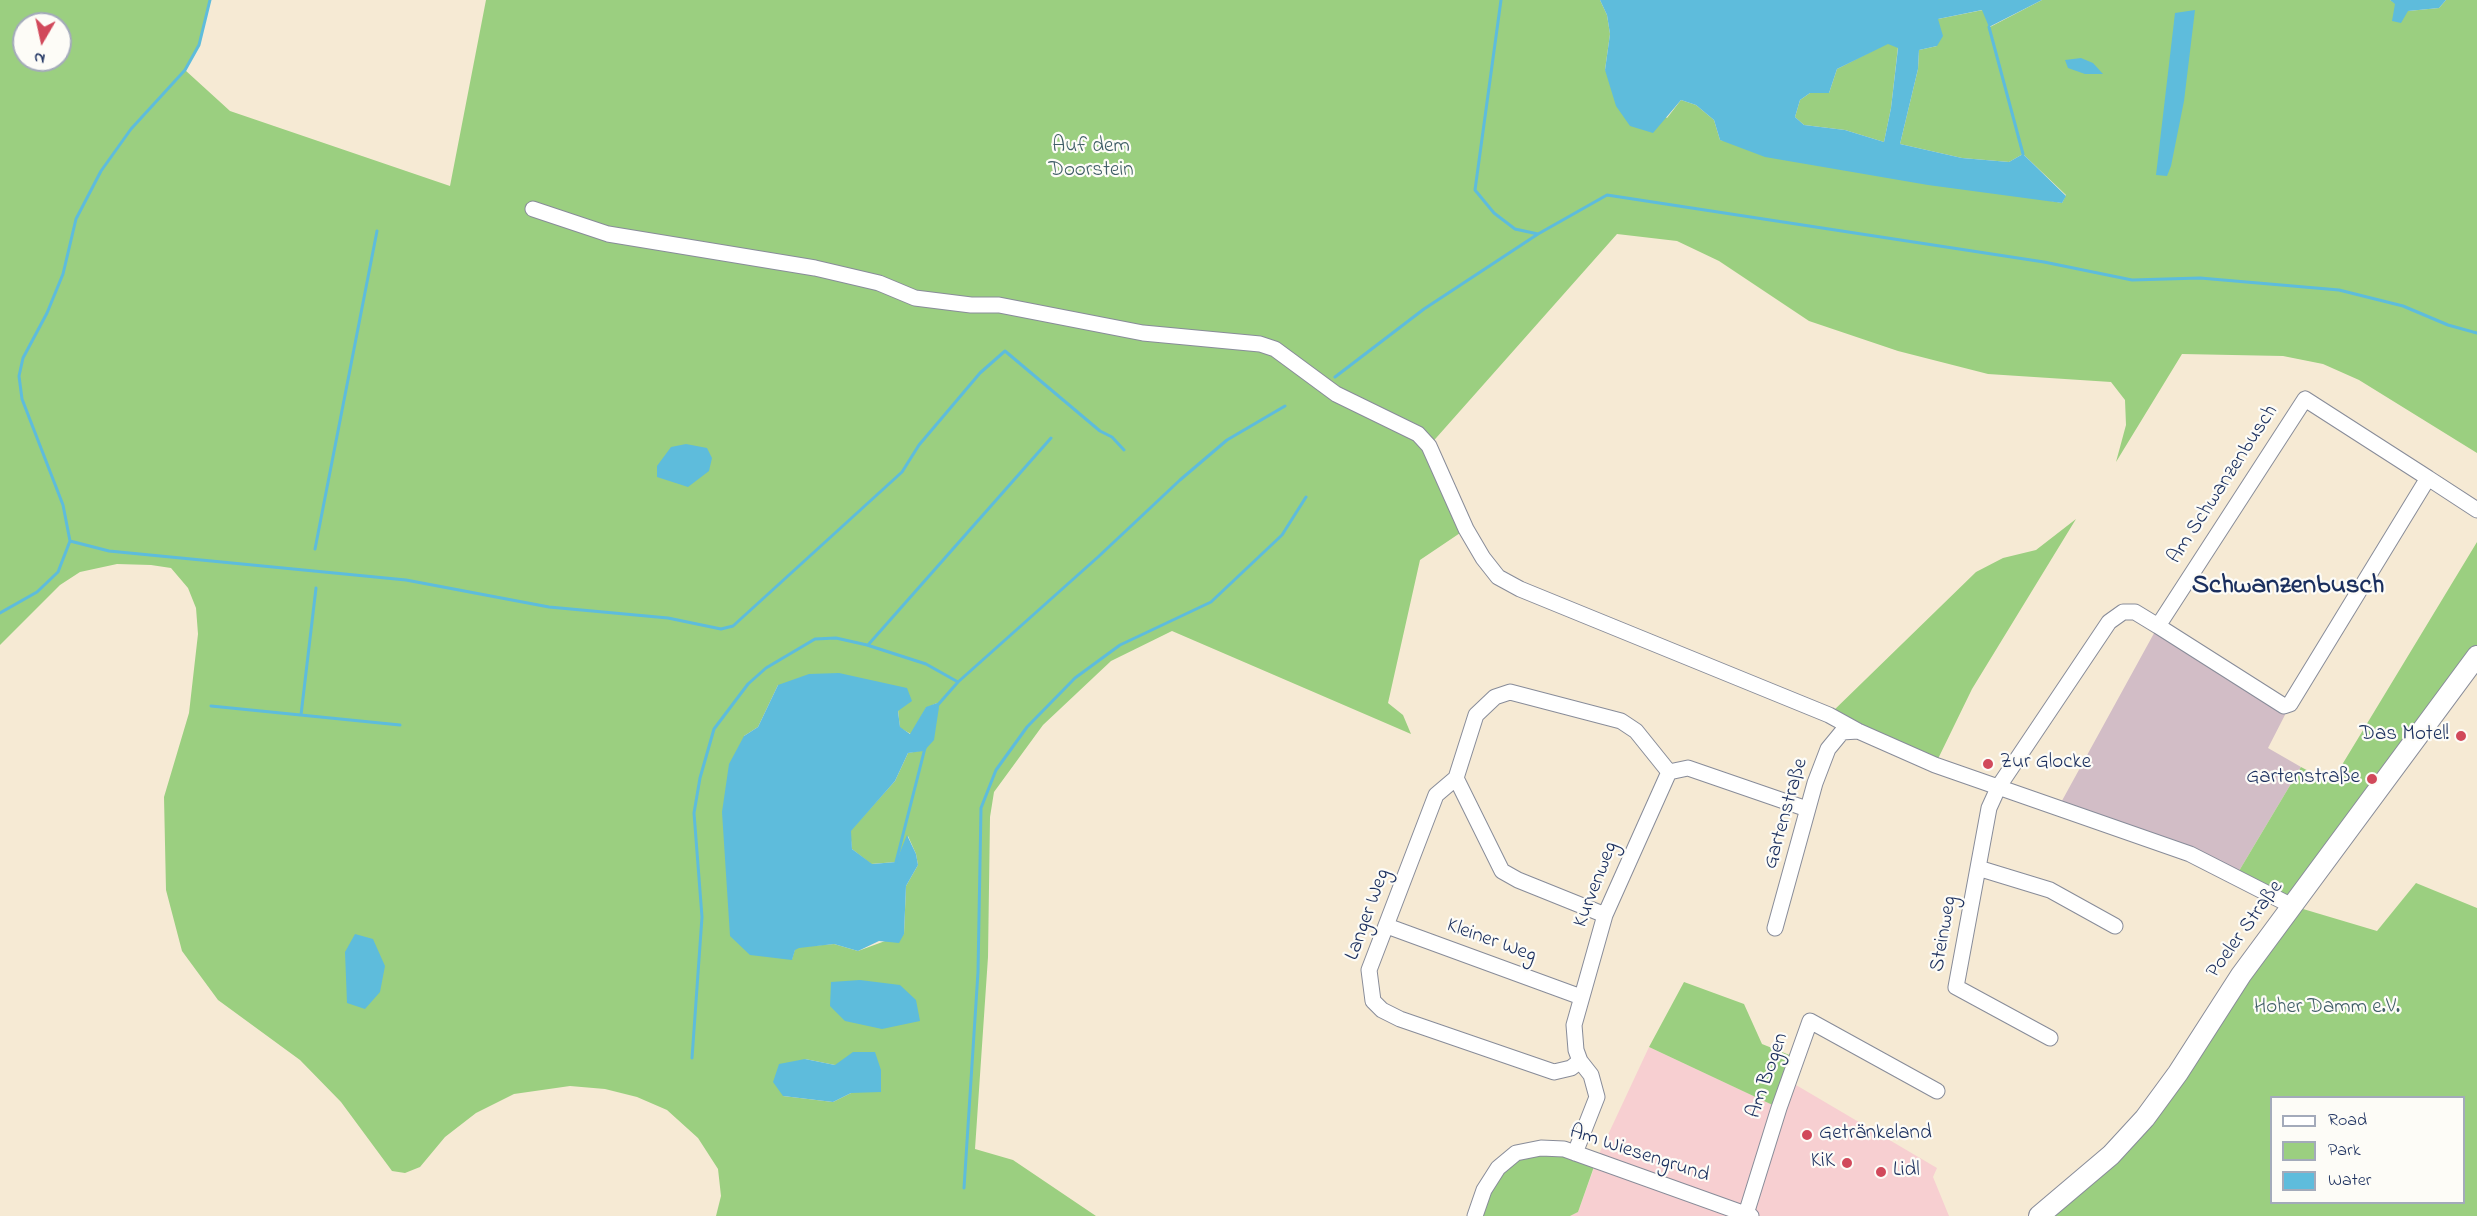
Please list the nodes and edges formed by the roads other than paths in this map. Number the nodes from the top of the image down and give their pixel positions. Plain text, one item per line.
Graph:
1 (533, 209) dead end
2 (2428, 478) junction
3 (2477, 510) edge
4 (2158, 626) junction
5 (2477, 656) edge
6 (1858, 731) junction
7 (1668, 772) junction
8 (1456, 778) junction
9 (1999, 786) junction
10 (1808, 809) junction
11 (1978, 868) junction
12 (2292, 906) junction
13 (1605, 915) junction
14 (1387, 926) junction
15 (2115, 926) dead end
16 (1775, 928) dead end
17 (1581, 997) junction
18 (2050, 1038) dead end
19 (1580, 1061) junction
20 (1937, 1091) dead end
21 (1575, 1154) junction
22 (1748, 1215) edge
23 (1475, 1216) edge
24 (2038, 1216) edge

1 - 6 street
2 - 3 street, Am Schwanzenbusch
2 - 4 street, Am Schwanzenbusch
2 - 4 street
4 - 9 street
5 - 12 main road, Poeler Straße
6 - 9 street
6 - 10 street, Gartenstraße
7 - 8 street, Langer Weg
7 - 10 street
7 - 13 street, Kurvenweg
8 - 13 street
8 - 14 street, Langer Weg
9 - 11 street, Steinweg
9 - 12 street
10 - 16 street, Gartenstraße
11 - 15 street
11 - 18 street, Steinweg
12 - 24 main road, Poeler Straße
13 - 17 street, Kurvenweg
14 - 17 street, Kleiner Weg
14 - 19 street, Langer Weg
17 - 19 street, Kurvenweg
19 - 21 street, Kurvenweg
20 - 22 street, Am Bogen
21 - 22 street, Am Wiesengrund
21 - 23 street, Am Wiesengrund

